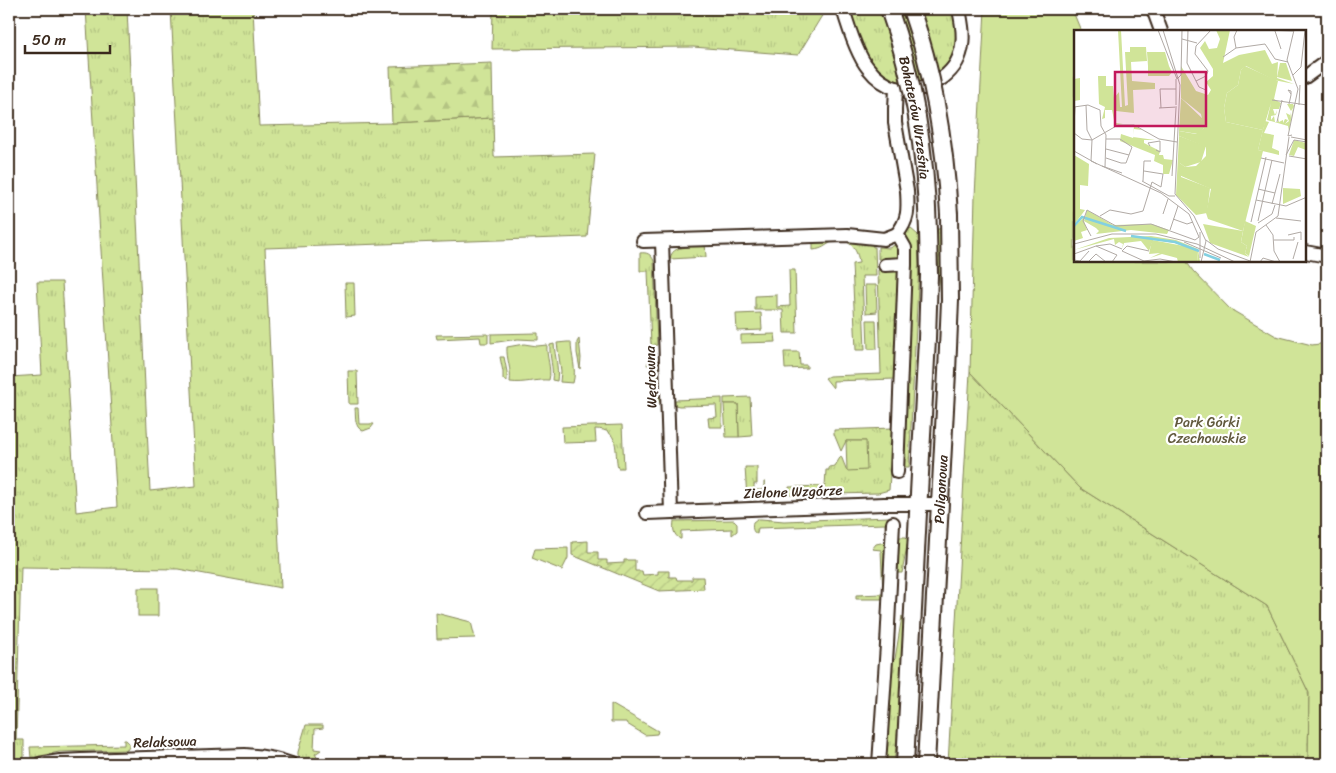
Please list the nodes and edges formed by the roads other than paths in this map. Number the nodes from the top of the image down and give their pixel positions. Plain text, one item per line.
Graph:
1 (843, 9) edge
2 (889, 9) edge
3 (911, 9) edge
4 (958, 9) edge
5 (1153, 9) edge
6 (1161, 30) edge
7 (1327, 61) edge
8 (1306, 77) edge
9 (896, 88) junction
10 (949, 214) joint
11 (928, 231) joint
12 (897, 234) junction
13 (643, 241) dead end
14 (662, 241) junction
15 (1306, 252) edge
16 (1327, 256) edge
17 (906, 264) junction
18 (885, 265) dead end
19 (897, 472) dead end
20 (919, 504) junction
21 (940, 504) junction
22 (671, 512) junction
23 (647, 513) dead end
24 (893, 522) dead end
25 (40, 764) edge
26 (291, 764) edge
27 (879, 764) edge
28 (905, 764) edge
29 (926, 764) edge

1 - 9 street
2 - 11 main road, Bohaterów Września, bridge
3 - 10 main road, Bohaterów Września, bridge
4 - 9 street
5 - 6 street
7 - 8 street
9 - 12 street
10 - 21 main road, Poligonowa
11 - 20 main road, Poligonowa
12 - 14 street
12 - 17 street
13 - 14 street
14 - 22 street, Wędrowna
15 - 16 street
17 - 18 street
17 - 19 street
20 - 21 street, Zielone Wzgórze
20 - 22 street, Zielone Wzgórze
20 - 28 main road, Poligonowa
21 - 29 main road, Poligonowa
22 - 23 street, Zielone Wzgórze
24 - 27 street
25 - 26 street, Relaksowa

